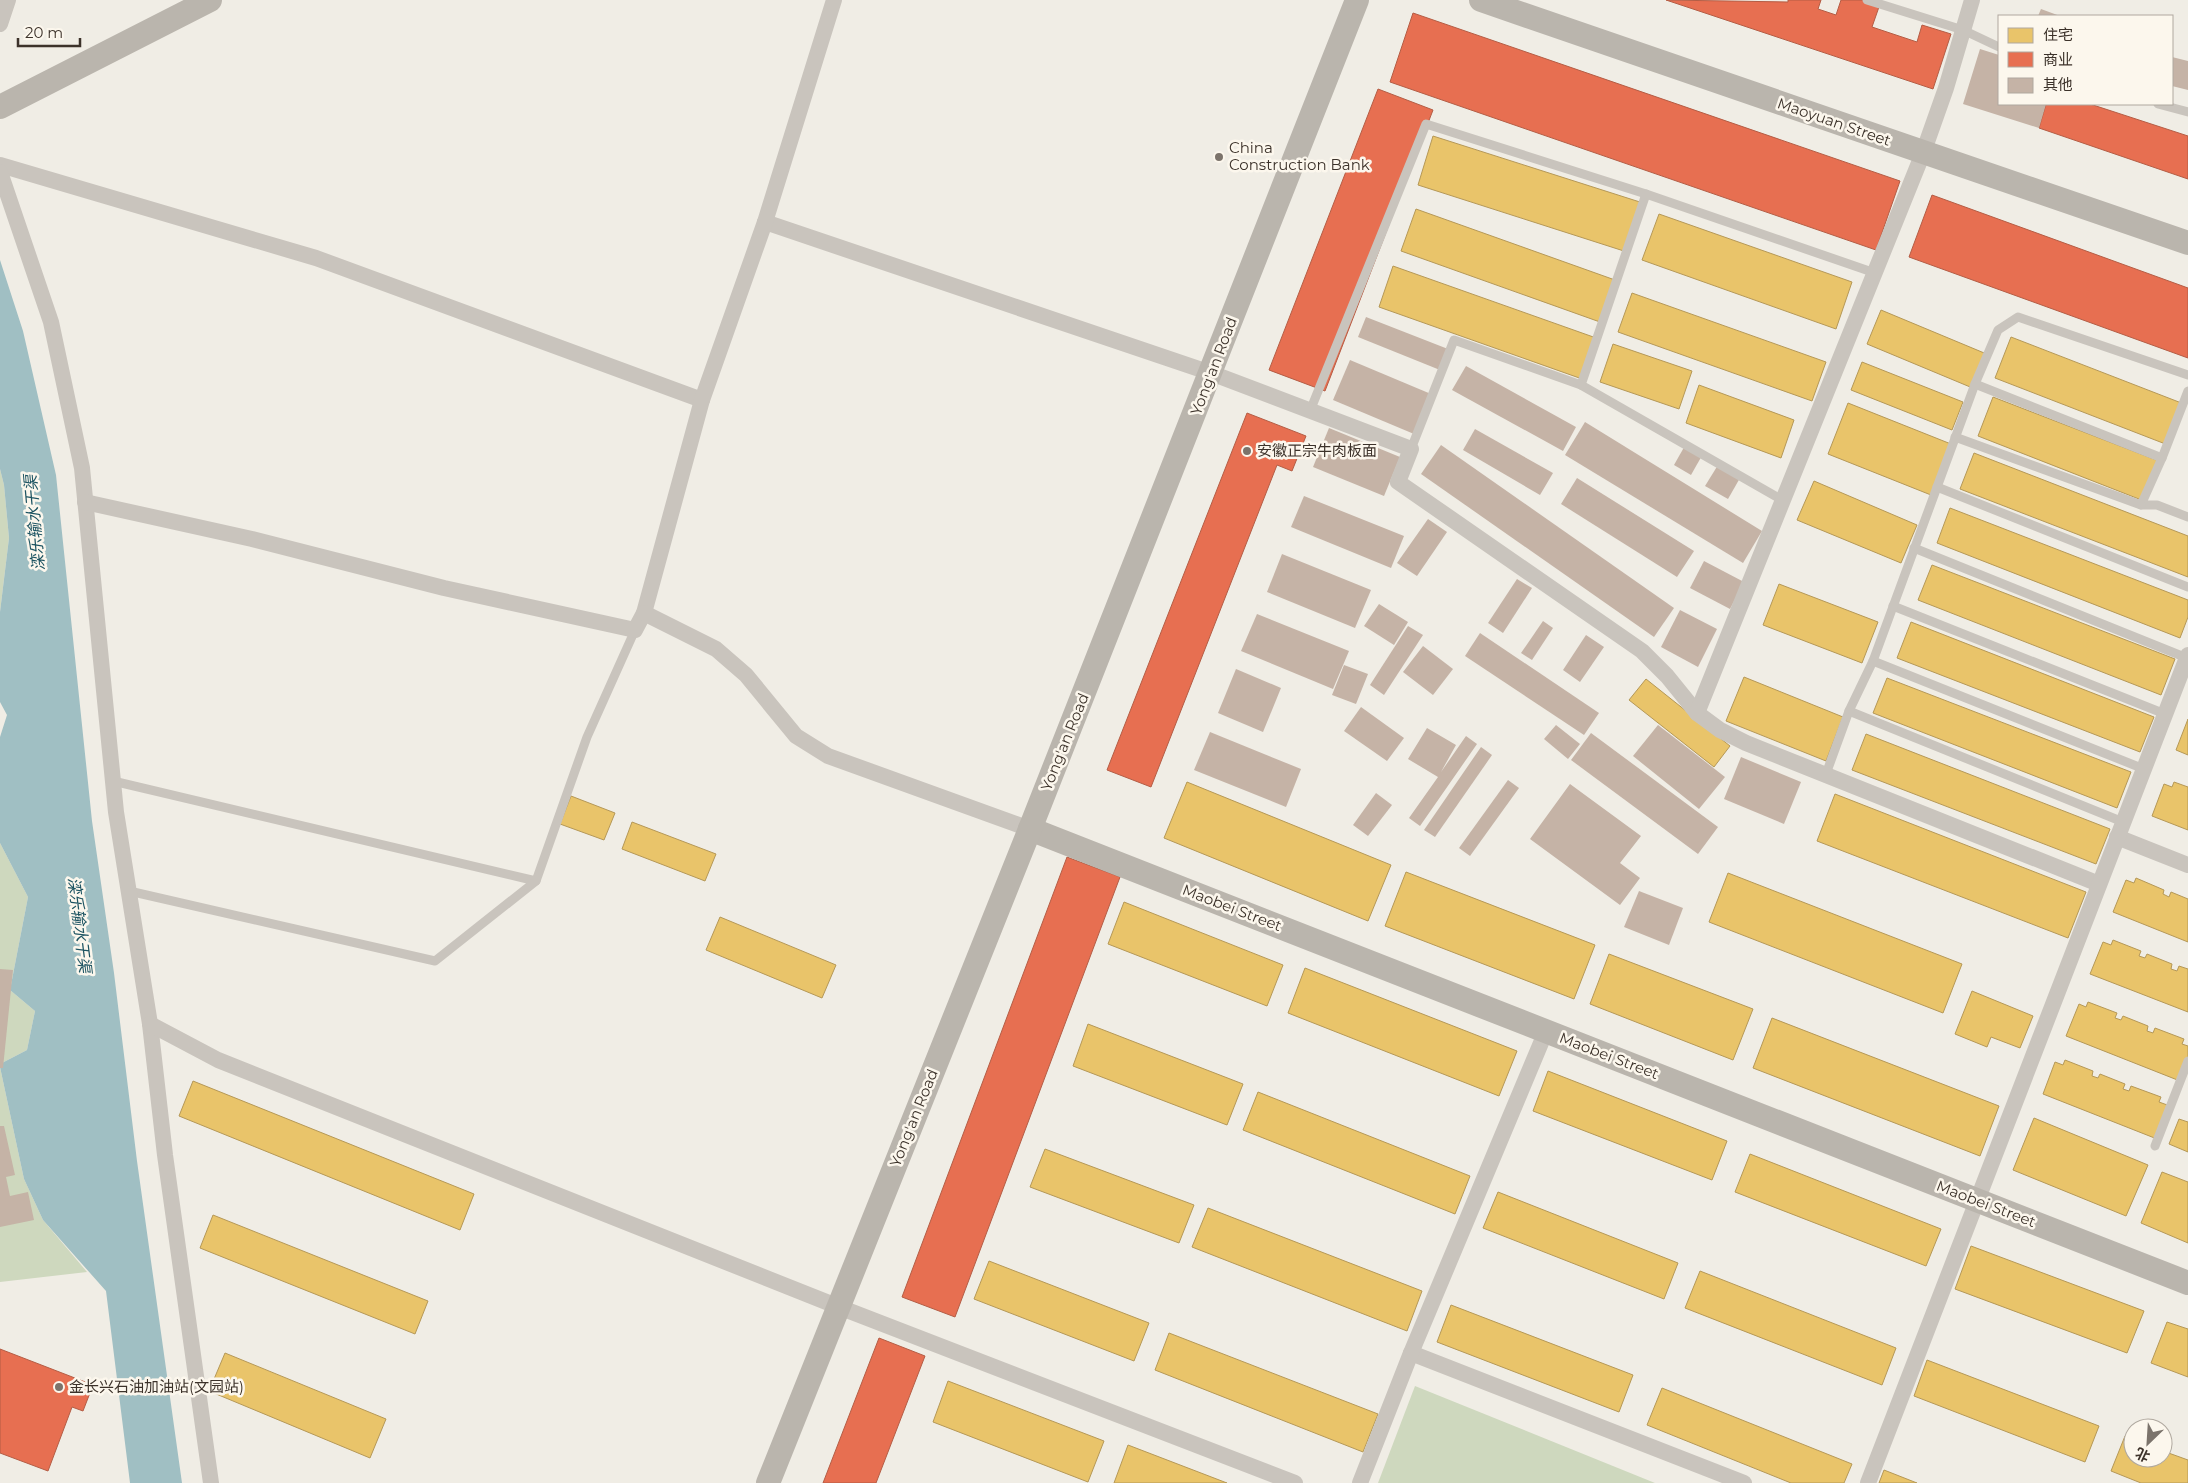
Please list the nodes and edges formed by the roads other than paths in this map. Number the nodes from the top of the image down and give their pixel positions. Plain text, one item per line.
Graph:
1 (8, 0) edge
2 (210, 0) edge
3 (834, 0) edge
4 (1356, 0) edge
5 (1481, 0) edge
6 (1866, 0) edge
7 (1972, 0) edge
8 (0, 24) edge
9 (1963, 30) junction
10 (1998, 47) edge
11 (2162, 105) edge
12 (0, 107) edge
13 (2188, 112) edge
14 (1923, 153) junction
15 (0, 165) edge
16 (0, 172) edge
17 (1646, 194) junction
18 (765, 222) junction
19 (2188, 243) edge
20 (1875, 273) junction
21 (1211, 373) junction
22 (2188, 375) edge
23 (1975, 384) junction
24 (1581, 386) junction
25 (2188, 391) edge
26 (702, 400) junction
27 (1310, 411) junction
28 (1955, 436) junction
29 (1411, 449) junction
30 (2162, 458) junction
31 (1936, 487) junction
32 (1784, 501) junction
33 (85, 502) junction
34 (2141, 505) junction
35 (2188, 517) edge
36 (1914, 548) junction
37 (2188, 587) edge
38 (1893, 606) junction
39 (644, 613) junction
40 (635, 630) junction
41 (2187, 656) edge
42 (1872, 661) junction
43 (1849, 711) junction
44 (1697, 713) junction
45 (2165, 714) junction
46 (2144, 769) junction
47 (1826, 774) junction
48 (113, 781) junction
49 (1030, 829) junction
50 (2120, 830) junction
51 (2188, 865) edge
52 (536, 881) junction
53 (2099, 884) junction
54 (129, 891) junction
55 (150, 1024) junction
56 (1546, 1031) junction
57 (2188, 1061) edge
58 (2155, 1146) dead end
59 (1977, 1200) junction
60 (2188, 1283) edge
61 (839, 1307) junction
62 (1412, 1353) junction
63 (211, 1483) edge
64 (768, 1483) edge
65 (1295, 1483) edge
66 (1360, 1483) edge
67 (1744, 1483) edge
68 (1868, 1483) edge

1 - 8 street
2 - 12 street
3 - 18 street
4 - 21 street, Yong'an Road
5 - 14 street, Maoyuan Street
6 - 9 lane
7 - 9 street
9 - 10 lane
9 - 14 street
11 - 13 lane
14 - 19 street, Maoyuan Street
14 - 20 street
15 - 26 street
16 - 33 street
17 - 20 lane
17 - 24 lane
17 - 27 lane
18 - 21 street
18 - 26 street
20 - 32 street
21 - 27 street
21 - 49 street, Yong'an Road
22 - 23 lane
23 - 28 lane
23 - 30 lane
24 - 29 lane
24 - 32 lane
25 - 30 lane
26 - 39 street
27 - 29 street
28 - 31 lane
28 - 34 lane
29 - 44 street
30 - 34 lane
31 - 36 lane
31 - 37 lane
32 - 44 street
33 - 40 street
33 - 48 street
34 - 35 lane
36 - 38 lane
36 - 41 lane
38 - 42 lane
38 - 45 lane
39 - 40 street
39 - 49 street
40 - 52 lane
41 - 45 street
42 - 43 lane
42 - 46 lane
43 - 47 lane
43 - 50 lane
44 - 47 street
45 - 46 street
46 - 50 street
47 - 53 street
48 - 52 lane
48 - 54 street
49 - 56 street, Maobei Street
49 - 61 street, Yong'an Road
50 - 51 street
50 - 53 street
52 - 54 lane
53 - 59 street
54 - 55 street
55 - 61 street
55 - 63 street
56 - 59 street, Maobei Street
56 - 62 street
57 - 58 lane
59 - 60 street, Maobei Street
59 - 68 street
61 - 64 street, Yong'an Road
61 - 65 street
62 - 66 street
62 - 67 street

